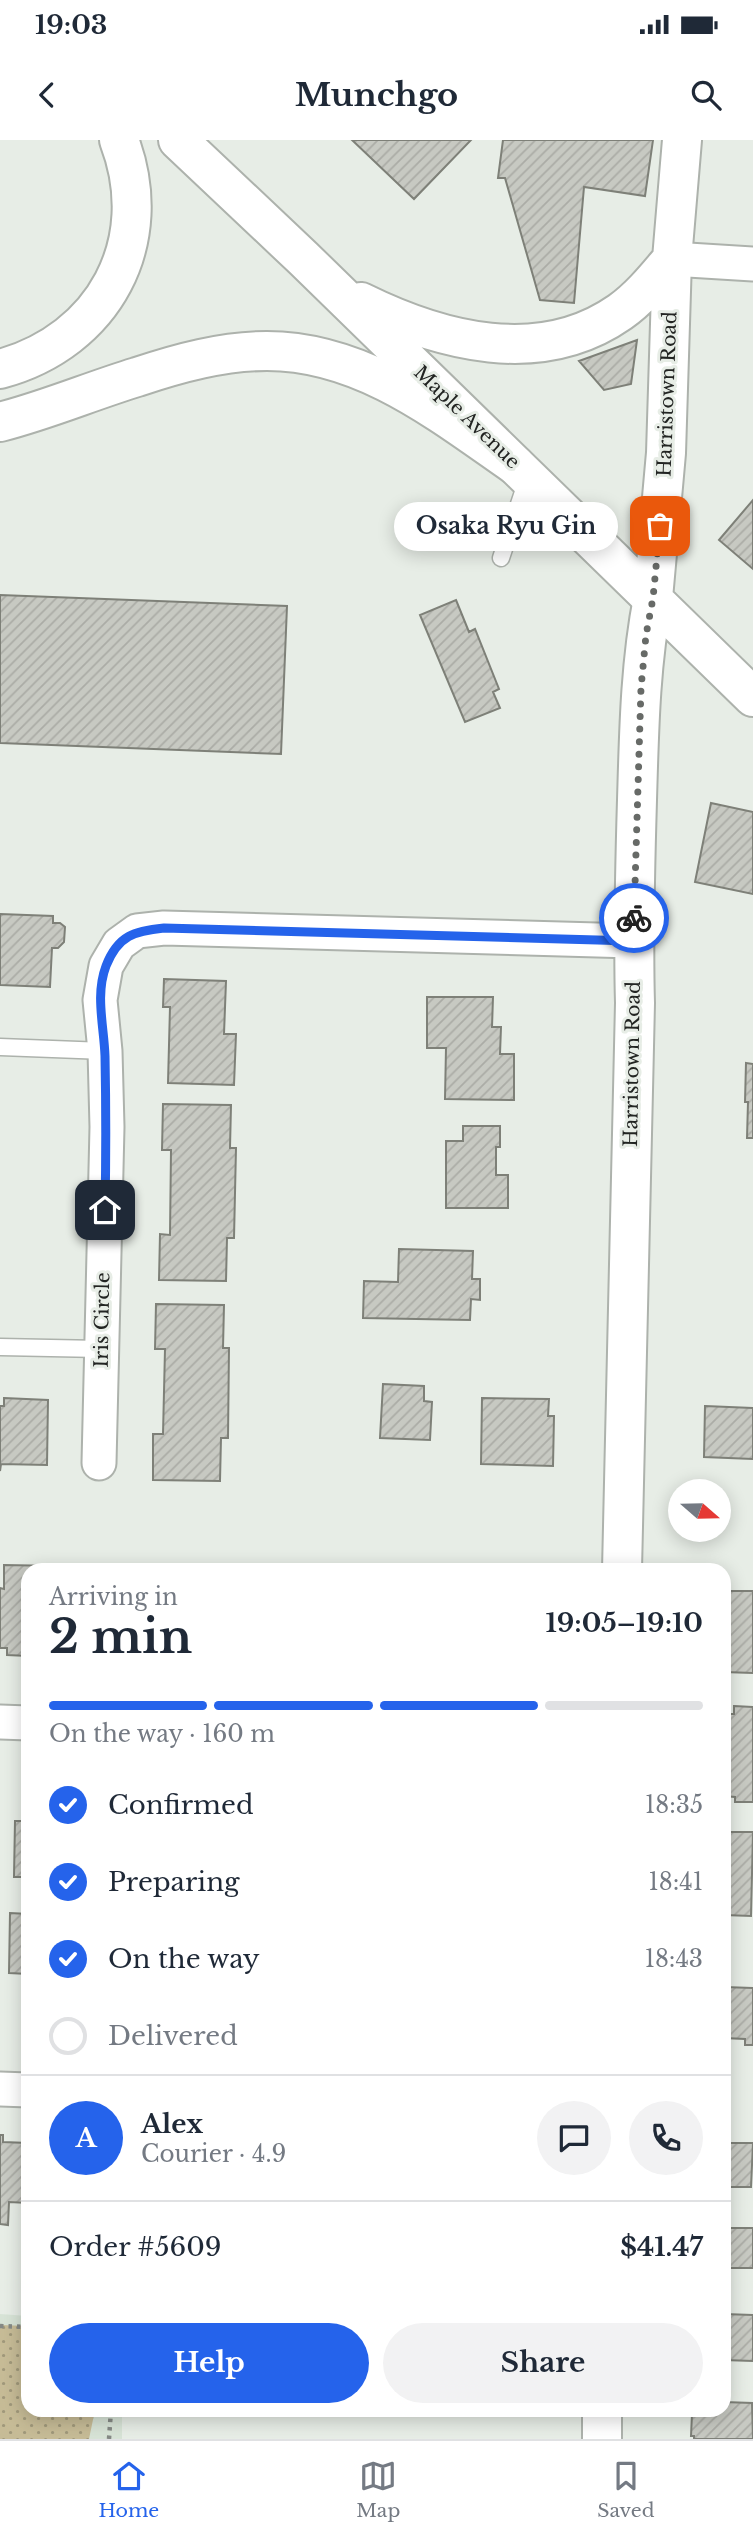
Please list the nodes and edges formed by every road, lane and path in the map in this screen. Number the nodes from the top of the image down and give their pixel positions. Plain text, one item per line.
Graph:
1 (119, 140) edge
2 (178, 140) edge
3 (682, 140) edge
4 (672, 259) junction
5 (753, 264) edge
6 (334, 288) junction
7 (0, 369) edge
8 (0, 422) edge
9 (522, 471) junction
10 (501, 558) dead end
11 (653, 598) junction
12 (753, 697) edge
13 (633, 941) junction
14 (0, 1047) edge
15 (105, 1051) junction
16 (0, 1348) edge
17 (101, 1349) junction
18 (99, 1464) dead end
19 (622, 1563) edge
20 (0, 1723) edge
21 (21, 1723) edge
22 (0, 2089) edge
23 (21, 2090) edge
24 (0, 2326) edge
25 (21, 2327) edge
26 (111, 2417) edge
27 (603, 2417) edge
28 (109, 2439) edge
29 (602, 2439) edge

1 - 7 main road
2 - 6 main road, Maple Avenue
3 - 4 main road, Harristown Road
4 - 5 street
4 - 6 main road
4 - 11 main road, Harristown Road
6 - 9 main road, Maple Avenue
8 - 9 main road
9 - 10 lane
9 - 11 main road, Maple Avenue
11 - 12 main road, Maple Avenue
11 - 13 main road, Harristown Road
13 - 15 street, Iris Circle
13 - 19 main road, Harristown Road
14 - 15 lane
15 - 17 street, Iris Circle
16 - 17 lane
17 - 18 street, Iris Circle
20 - 21 street
22 - 23 street
24 - 25 path
26 - 28 path
27 - 29 main road

